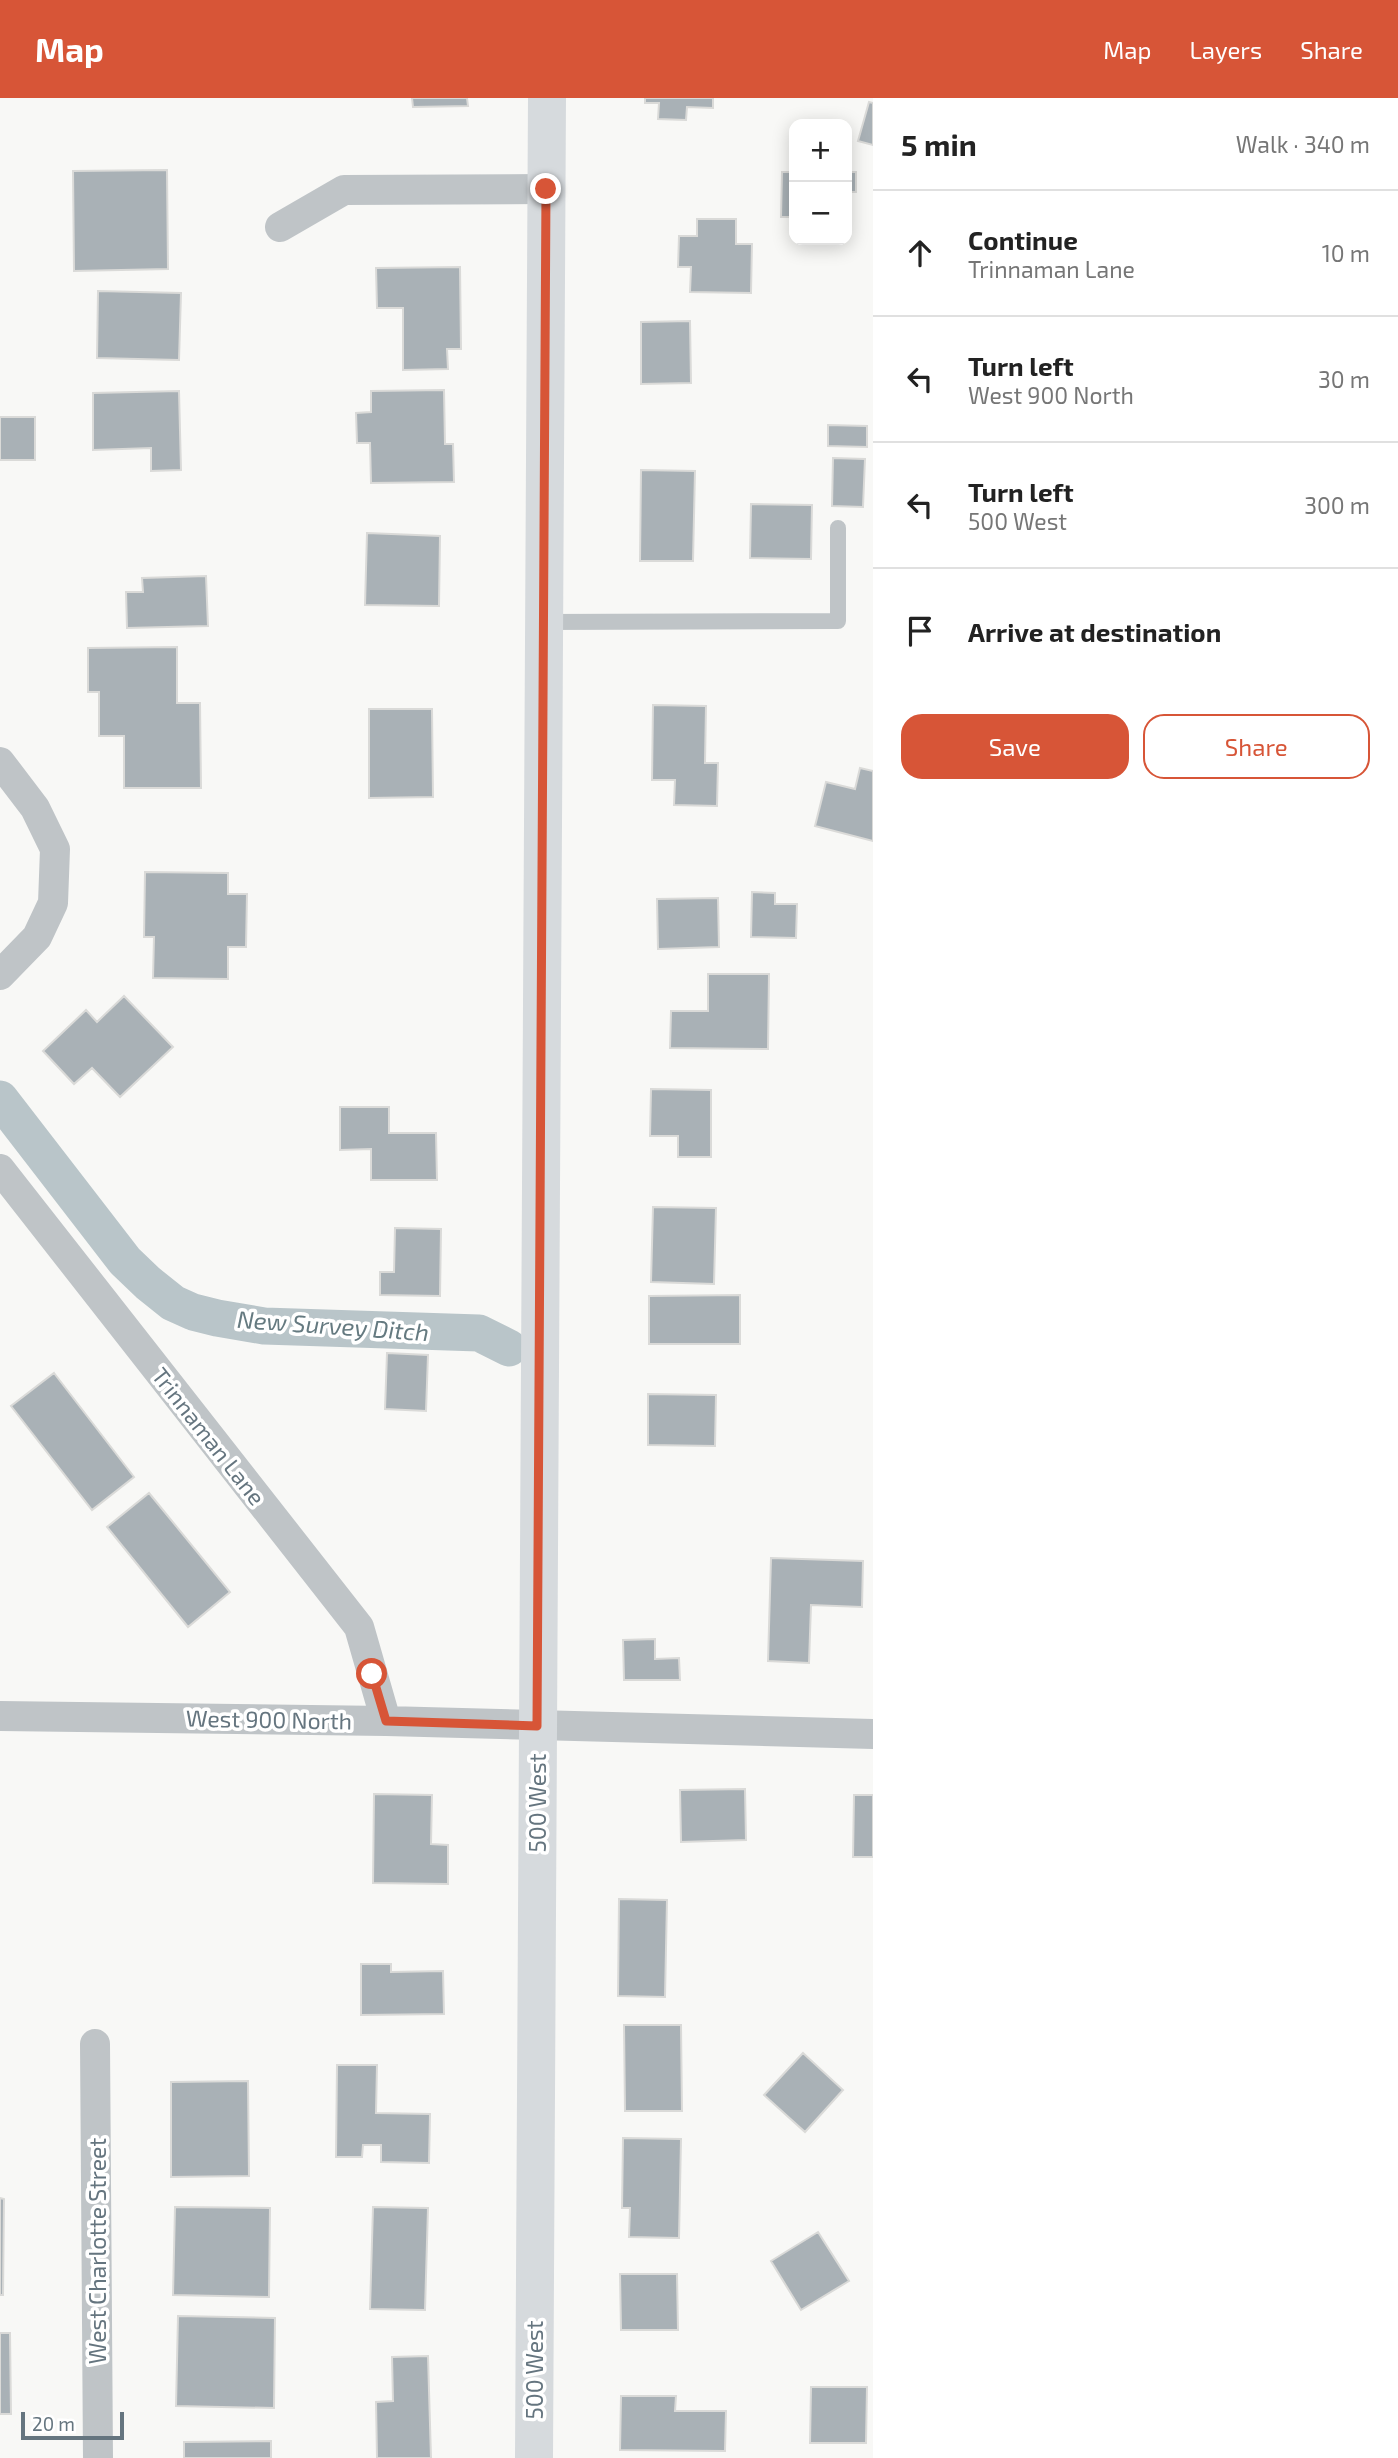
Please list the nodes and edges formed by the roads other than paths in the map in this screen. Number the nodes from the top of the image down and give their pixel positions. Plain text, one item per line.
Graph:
1 (547, 98) edge
2 (546, 189) junction
3 (280, 227) dead end
4 (838, 528) dead end
5 (544, 622) junction
6 (0, 762) edge
7 (0, 975) edge
8 (0, 1169) edge
9 (0, 1716) edge
10 (386, 1721) junction
11 (537, 1726) junction
12 (873, 1734) edge
13 (95, 2044) dead end
14 (98, 2458) edge
15 (534, 2458) edge

1 - 2 main road, 500 West
2 - 3 street
2 - 5 main road, 500 West
4 - 5 lane
5 - 11 main road, 500 West
6 - 7 street
8 - 10 street, Trinnaman Lane
9 - 10 street, West 900 North
10 - 11 street, West 900 North
11 - 12 street, West 900 North
11 - 15 main road, 500 West
13 - 14 street, West Charlotte Street

